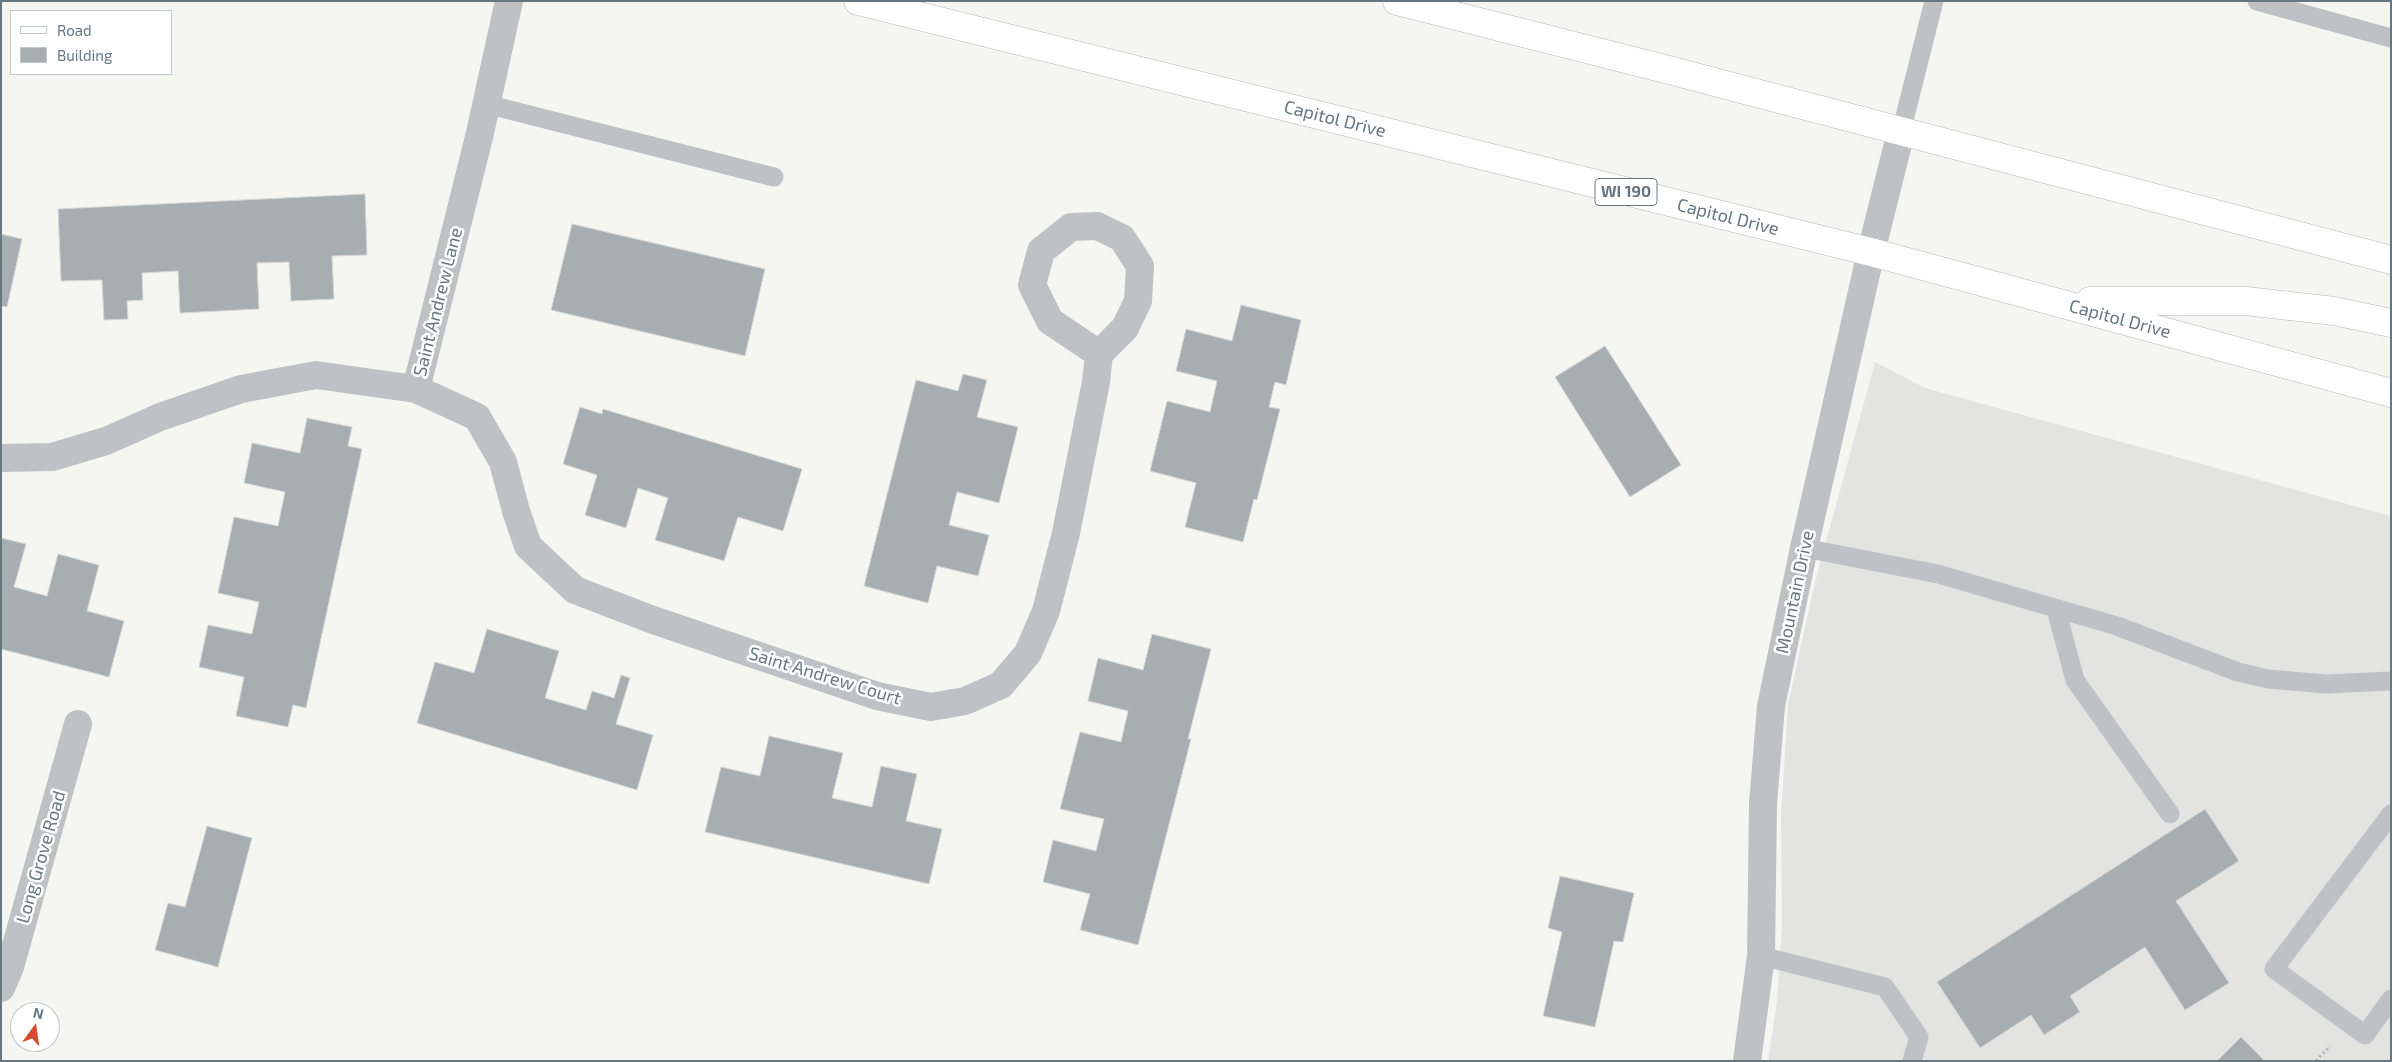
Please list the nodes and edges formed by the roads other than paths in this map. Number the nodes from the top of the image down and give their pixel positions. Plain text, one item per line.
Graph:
1 (509, 1) edge
2 (858, 1) edge
3 (1396, 1) edge
4 (1934, 1) edge
5 (2257, 1) edge
6 (2391, 38) edge
7 (486, 104) junction
8 (1901, 132) junction
9 (774, 177) dead end
10 (1871, 252) junction
11 (2391, 260) edge
12 (2052, 301) junction
13 (2391, 323) edge
14 (1099, 354) junction
15 (416, 389) junction
16 (2391, 393) edge
17 (1, 458) edge
18 (1804, 548) junction
19 (2056, 609) junction
20 (2391, 681) edge
21 (78, 724) dead end
22 (2170, 814) dead end
23 (2391, 814) edge
24 (1760, 956) junction
25 (1, 988) edge
26 (2391, 999) edge
27 (1748, 1061) edge
28 (1912, 1061) edge

1 - 7 street, Saint Andrew Lane
2 - 10 main road, Capitol Drive / WI 190
3 - 8 main road
4 - 8 lane
5 - 6 lane
7 - 9 lane
7 - 15 street, Saint Andrew Lane
8 - 10 street, Mountain Drive
8 - 11 main road
10 - 12 main road, Capitol Drive / WI 190
10 - 18 street, Mountain Drive
12 - 13 main road
12 - 16 main road, Capitol Drive / WI 190
14 - 14 street
14 - 15 street, Saint Andrew Court
15 - 17 street, Saint Andrew Lane
18 - 19 lane
18 - 24 street, Mountain Drive
19 - 20 lane
19 - 22 lane
21 - 25 street, Long Grove Road
23 - 26 lane
24 - 27 street, Mountain Drive
24 - 28 lane

